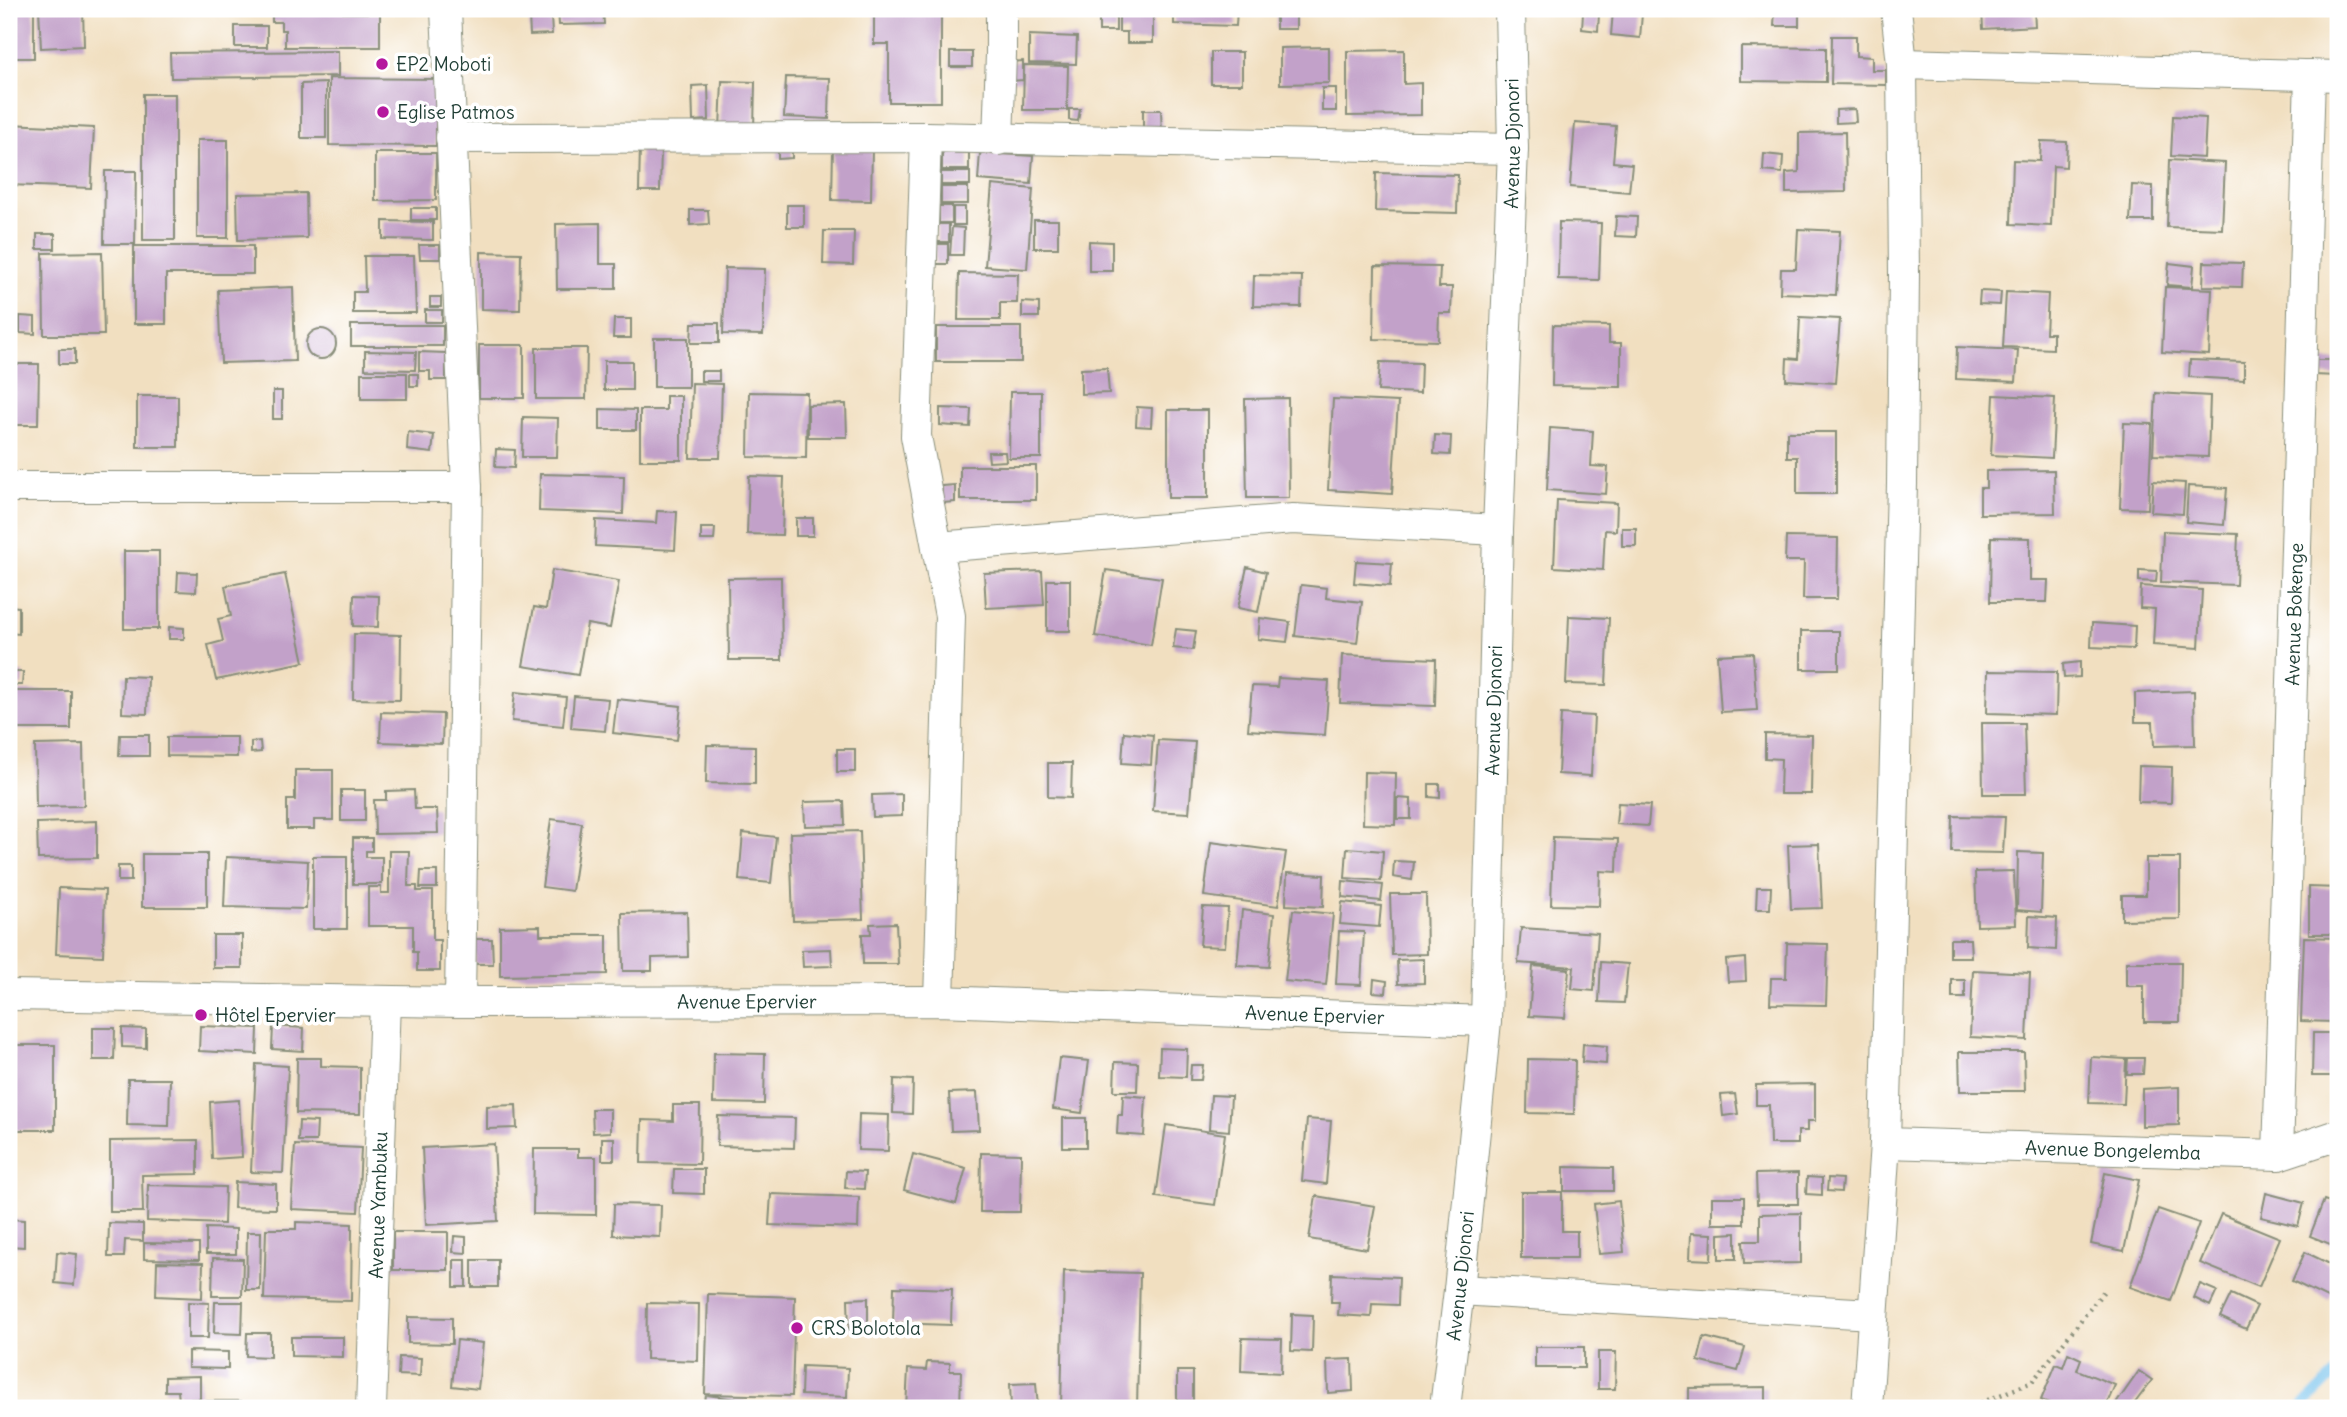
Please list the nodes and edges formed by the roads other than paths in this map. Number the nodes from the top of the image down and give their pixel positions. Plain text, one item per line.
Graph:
1 (446, 9) edge
2 (1001, 9) edge
3 (1510, 9) edge
4 (1896, 9) edge
5 (1902, 64) junction
6 (2324, 76) edge
7 (450, 138) junction
8 (926, 138) junction
9 (998, 140) junction
10 (1513, 149) junction
11 (9, 487) edge
12 (467, 487) junction
13 (1498, 530) junction
14 (937, 547) junction
15 (9, 995) edge
16 (386, 1001) junction
17 (939, 1001) junction
18 (460, 1002) junction
19 (1486, 1021) junction
20 (2338, 1135) edge
21 (1885, 1143) junction
22 (2278, 1155) junction
23 (1459, 1290) junction
24 (1872, 1314) junction
25 (371, 1408) edge
26 (1445, 1408) edge
27 (1867, 1408) edge

1 - 7 street
2 - 9 street
3 - 10 street, Avenue Djonori
4 - 5 street
5 - 6 street
5 - 21 street
6 - 22 street, Avenue Bokenge
7 - 8 street
7 - 12 street
8 - 9 street
8 - 14 street
9 - 10 street
10 - 13 street, Avenue Djonori
11 - 12 street
12 - 18 street
13 - 14 street
13 - 19 street, Avenue Djonori
14 - 17 street
15 - 16 street, Avenue Epervier
16 - 18 street, Avenue Epervier
16 - 25 street, Avenue Yambuku
17 - 18 street, Avenue Epervier
17 - 19 street, Avenue Epervier
19 - 23 street, Avenue Djonori
20 - 22 street, Avenue Bongelemba
21 - 22 street, Avenue Bongelemba
21 - 24 street
23 - 24 street
23 - 26 street, Avenue Djonori
24 - 27 street

